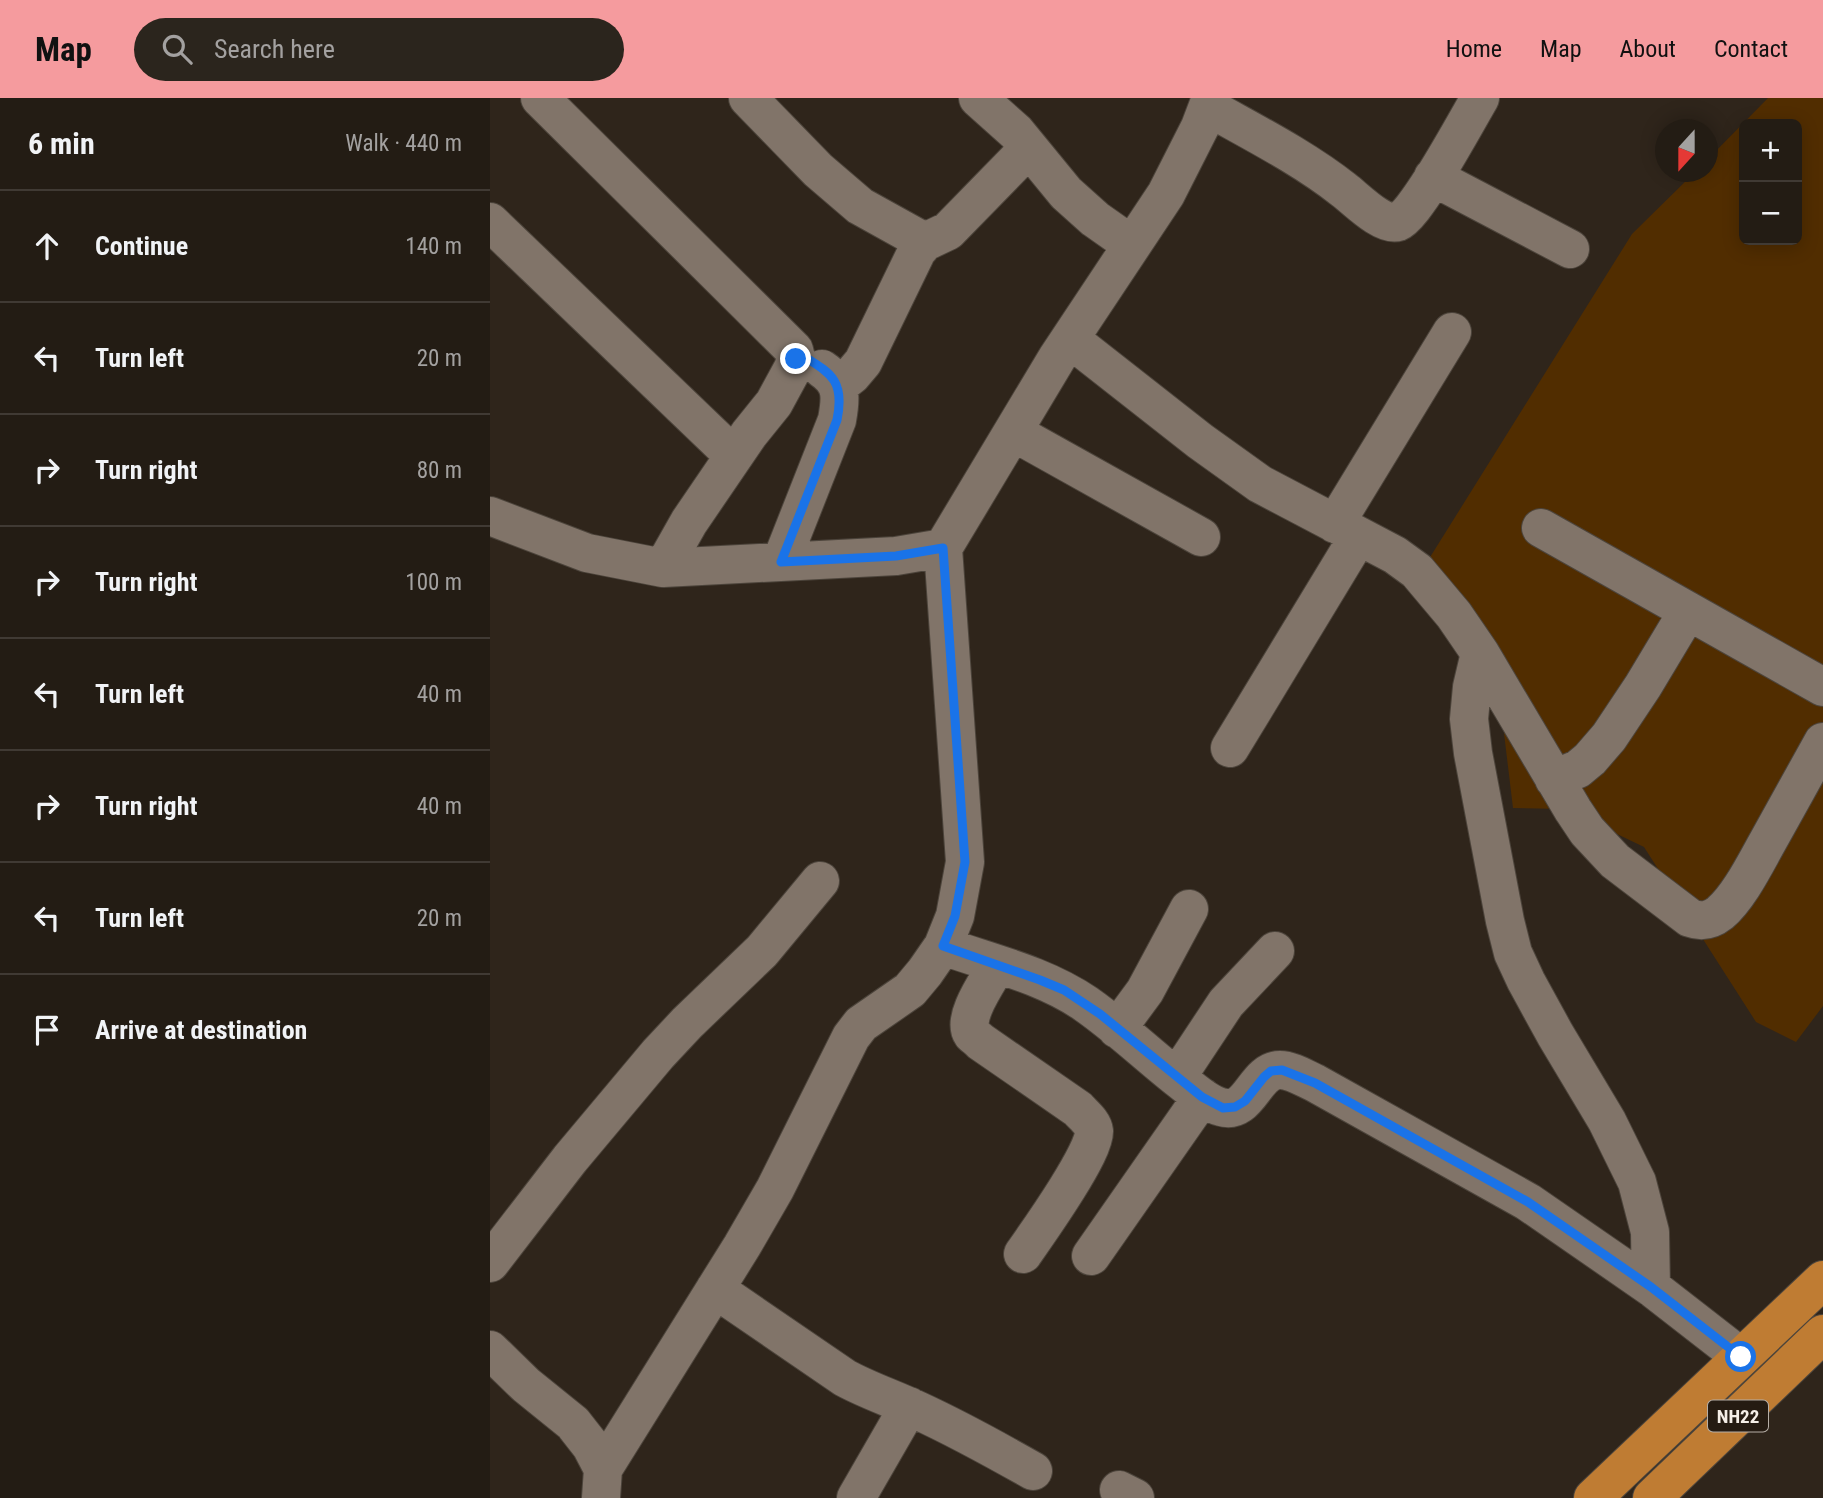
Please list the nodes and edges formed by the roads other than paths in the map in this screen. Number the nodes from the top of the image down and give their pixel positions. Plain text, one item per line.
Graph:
1 (540, 98) edge
2 (748, 98) edge
3 (978, 98) edge
4 (1480, 98) edge
5 (1210, 102) edge
6 (1029, 148) junction
7 (1433, 177) junction
8 (490, 222) edge
9 (925, 242) junction
10 (1132, 245) junction
11 (1570, 249) dead end
12 (1452, 332) dead end
13 (1069, 339) junction
14 (794, 350) junction
15 (838, 386) junction
16 (1013, 432) junction
17 (734, 456) junction
18 (490, 516) edge
19 (1541, 528) dead end
20 (1347, 530) junction
21 (1201, 537) dead end
22 (943, 548) junction
23 (781, 562) junction
24 (663, 568) junction
25 (1688, 611) junction
26 (1480, 653) junction
27 (1823, 687) edge
28 (1823, 742) edge
29 (1230, 748) dead end
30 (1554, 779) junction
31 (820, 881) dead end
32 (1189, 909) dead end
33 (943, 946) junction
34 (1275, 951) dead end
35 (997, 965) junction
36 (1118, 1029) junction
37 (1189, 1087) junction
38 (1023, 1254) dead end
39 (1091, 1256) dead end
40 (490, 1263) edge
41 (1823, 1280) edge
42 (1651, 1287) junction
43 (715, 1289) junction
44 (1821, 1338) edge
45 (490, 1350) edge
46 (1741, 1357) junction
47 (909, 1406) junction
48 (1033, 1471) dead end
49 (602, 1483) edge
50 (856, 1498) edge
51 (1593, 1498) edge
52 (1652, 1498) edge

1 - 14 street
2 - 9 street
3 - 6 street
4 - 7 street
5 - 7 street
5 - 10 street
6 - 9 street
6 - 10 street
7 - 11 street
8 - 17 street
9 - 15 street
10 - 13 street
12 - 20 street
13 - 16 street
13 - 20 street
14 - 15 street
14 - 17 street
15 - 23 street
16 - 21 street
16 - 22 street
17 - 24 street
18 - 24 street
19 - 25 street
20 - 26 street
20 - 29 street
22 - 23 street
22 - 33 street
23 - 24 street
25 - 27 street
25 - 30 street
26 - 30 street
26 - 42 street
28 - 30 street
31 - 40 street
32 - 36 street
33 - 35 street
33 - 43 street
34 - 37 street
35 - 36 street
35 - 38 street
36 - 37 street
37 - 39 street
37 - 42 street
41 - 46 highway, NH22
42 - 46 street
43 - 47 street
43 - 49 street
44 - 52 highway, NH22
45 - 49 street
46 - 51 highway, NH22
47 - 48 street
47 - 50 street

